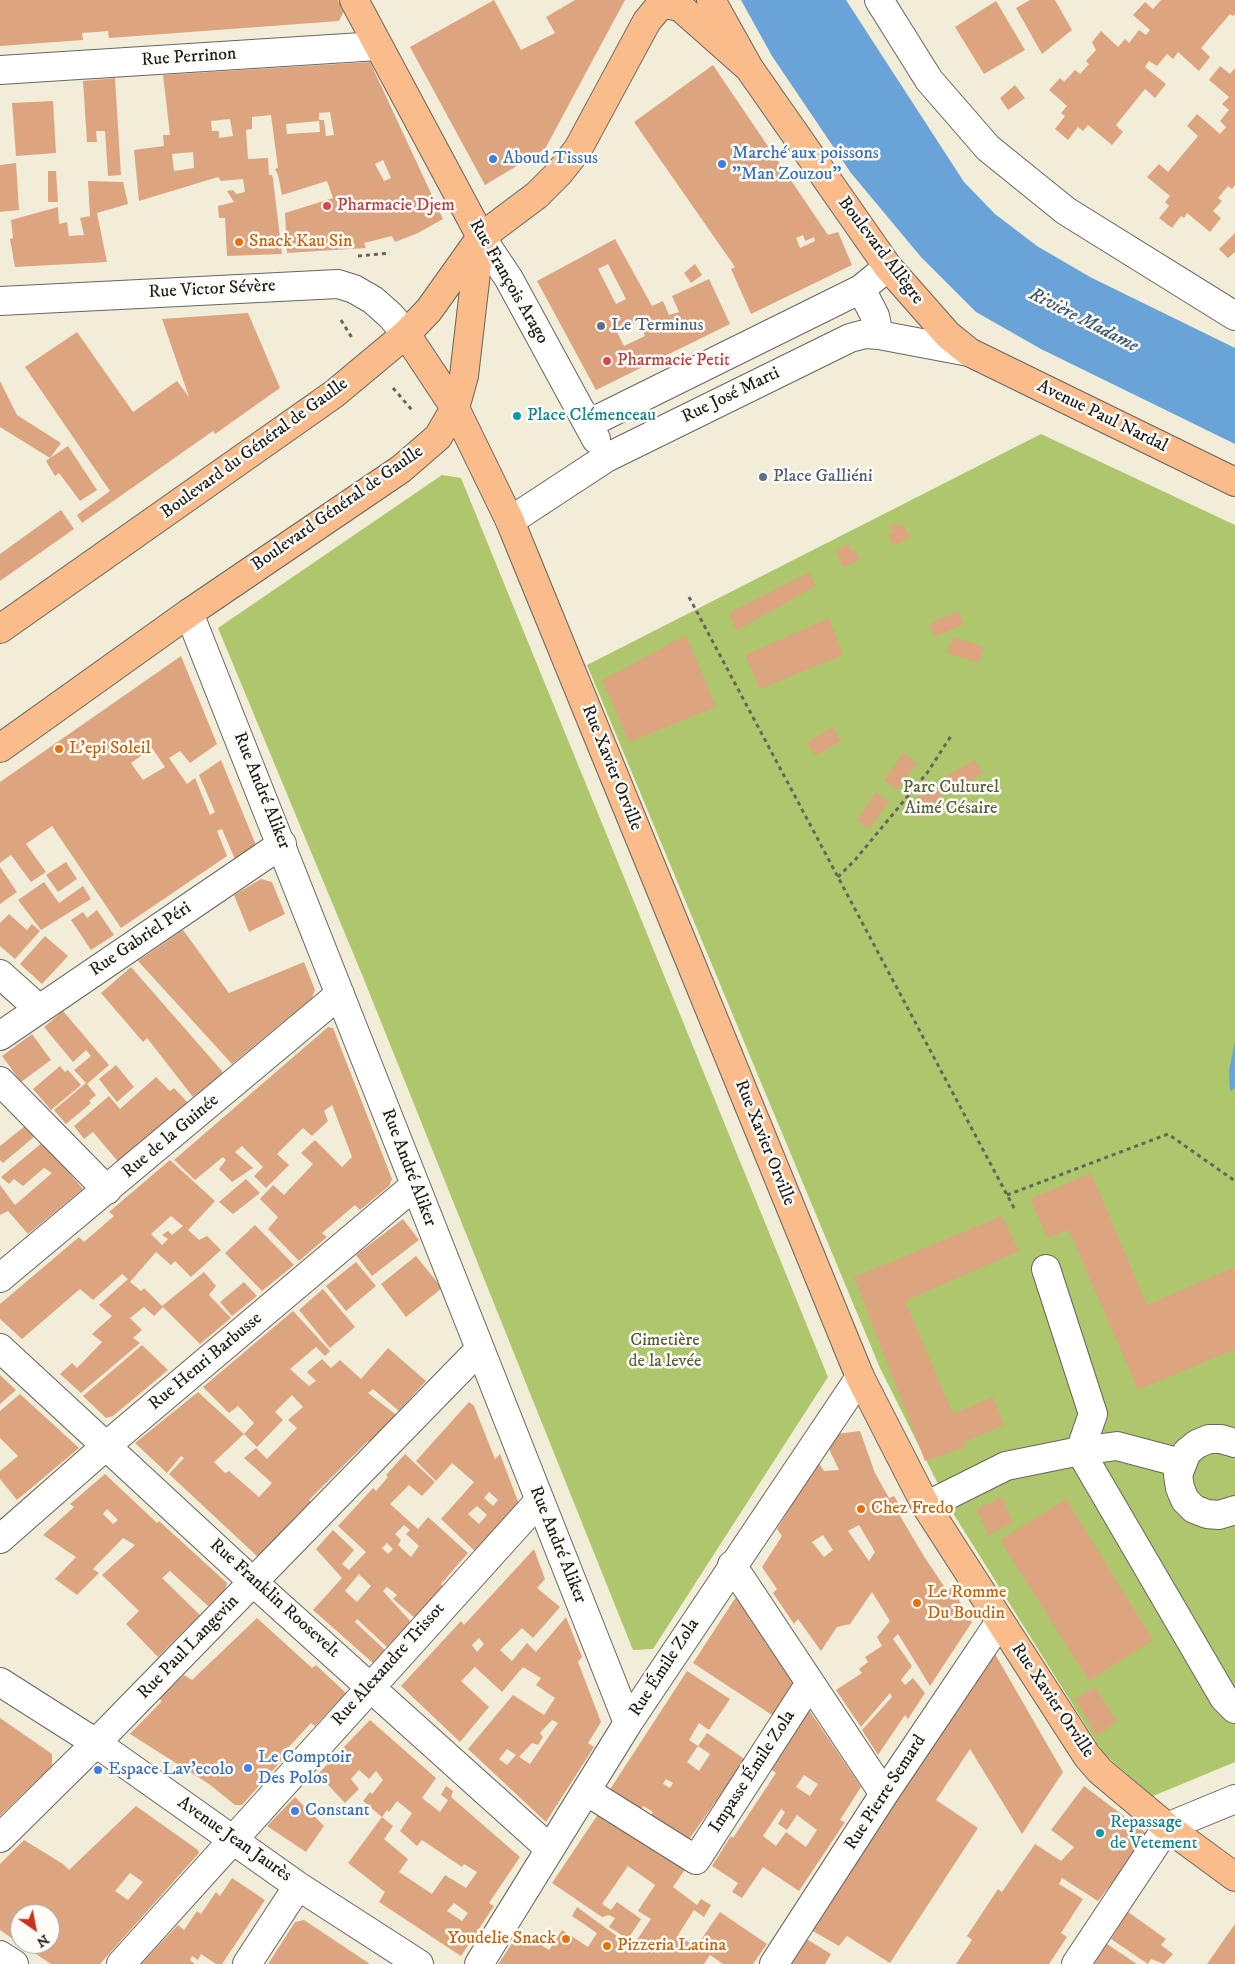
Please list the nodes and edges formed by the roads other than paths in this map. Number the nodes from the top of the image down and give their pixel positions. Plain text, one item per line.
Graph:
1 (354, 0) edge
2 (710, 0) edge
3 (878, 0) edge
4 (648, 11) edge
5 (378, 46) junction
6 (749, 68) junction
7 (0, 70) edge
8 (480, 237) junction
9 (888, 267) junction
10 (861, 289) junction
11 (0, 301) edge
12 (1235, 316) edge
13 (406, 334) junction
14 (879, 335) junction
15 (969, 352) junction
16 (455, 408) junction
17 (588, 424) junction
18 (606, 458) junction
19 (1235, 482) edge
20 (510, 521) junction
21 (189, 613) junction
22 (0, 629) edge
23 (0, 748) edge
24 (282, 844) junction
25 (0, 974) edge
26 (340, 994) junction
27 (39, 1009) junction
28 (0, 1036) edge
29 (0, 1081) edge
30 (414, 1186) junction
31 (107, 1190) junction
32 (1046, 1270) dead end
33 (0, 1278) edge
34 (0, 1348) edge
35 (480, 1349) junction
36 (860, 1377) junction
37 (1235, 1443) edge
38 (106, 1446) junction
39 (1080, 1451) junction
40 (1181, 1463) junction
41 (539, 1501) junction
42 (926, 1506) junction
43 (1235, 1510) edge
44 (0, 1539) edge
45 (732, 1565) junction
46 (254, 1582) junction
47 (1000, 1623) junction
48 (0, 1682) edge
49 (810, 1683) junction
50 (370, 1686) junction
51 (1235, 1709) edge
52 (628, 1723) junction
53 (96, 1743) junction
54 (586, 1791) junction
55 (884, 1794) junction
56 (1235, 1799) edge
57 (1167, 1827) junction
58 (0, 1838) edge
59 (234, 1838) junction
60 (550, 1849) junction
61 (1235, 1877) edge
62 (298, 1886) junction
63 (0, 1955) edge
64 (14, 1964) edge
65 (121, 1964) edge
66 (247, 1964) edge
67 (419, 1964) edge
68 (479, 1964) edge
69 (774, 1964) edge
70 (1076, 1964) edge

1 - 5 main road, Rue François Arago
2 - 6 main road, Boulevard Allègre
3 - 12 street
4 - 6 main road, Boulevard Allègre
4 - 8 main road, Boulevard Allègre
5 - 7 street, Rue Perrinon
5 - 8 main road, Rue François Arago
6 - 9 main road, Boulevard Allègre
8 - 13 main road, Boulevard du Général de Gaulle
8 - 16 main road, Boulevard Général de Gaulle
8 - 17 street, Rue François Arago
9 - 10 street
9 - 15 main road, Boulevard Allègre
10 - 14 street
10 - 17 street
11 - 13 street, Rue Victor Sévère
13 - 16 main road, Rue Xavier Orville
13 - 22 main road, Boulevard du Général de Gaulle
14 - 15 street, Rue José Marti
14 - 18 street, Rue José Marti
15 - 19 main road, Avenue Paul Nardal
16 - 20 main road, Rue Xavier Orville
16 - 21 main road, Boulevard Général de Gaulle
17 - 18 street, Rue François Arago
18 - 20 street, Rue José Marti
20 - 36 main road, Rue Xavier Orville
21 - 23 main road
21 - 24 street, Rue André Aliker
24 - 26 street, Rue André Aliker
24 - 27 street, Rue Gabriel Péri
25 - 27 street
26 - 30 street, Rue André Aliker
26 - 31 street, Rue de la Guinée
27 - 28 street, Rue Gabriel Péri
29 - 31 street
30 - 35 street, Rue André Aliker
30 - 38 street, Rue Henri Barbusse
31 - 33 street, Rue de la Guinée
32 - 39 street
34 - 38 street, Rue Franklin Roosevelt
35 - 41 street, Rue André Aliker
35 - 46 street, Rue Paul Langevin
36 - 42 main road, Rue Xavier Orville
36 - 45 street, Rue Émile Zola
37 - 40 street
38 - 44 street, Rue Henri Barbusse
38 - 46 street, Rue Franklin Roosevelt
39 - 40 street
39 - 42 street
39 - 51 street
40 - 43 street
41 - 50 street, Rue Alexandre Trissot
41 - 52 street, Rue André Aliker
42 - 47 main road, Rue Xavier Orville
45 - 49 street
45 - 52 street, Rue Émile Zola
46 - 50 street, Rue Franklin Roosevelt
46 - 53 street, Rue Paul Langevin
47 - 55 street, Rue Pierre Semard
47 - 57 main road, Rue Xavier Orville
48 - 53 street, Avenue Jean Jaurès
49 - 54 street, Impasse Émile Zola
49 - 55 street
50 - 59 street, Rue Alexandre Trissot
50 - 60 street, Rue Franklin Roosevelt
52 - 54 street, Rue Émile Zola
53 - 58 street, Rue Paul Langevin
53 - 59 street, Avenue Jean Jaurès
54 - 60 street, Rue Émile Zola
55 - 69 street, Rue Pierre Semard
56 - 57 street
57 - 61 main road, Rue Xavier Orville
57 - 70 street
59 - 62 street, Avenue Jean Jaurès
59 - 65 street, Rue Alexandre Trissot
60 - 68 street, Rue Émile Zola
62 - 66 street
62 - 67 street, Avenue Jean Jaurès
63 - 64 street

